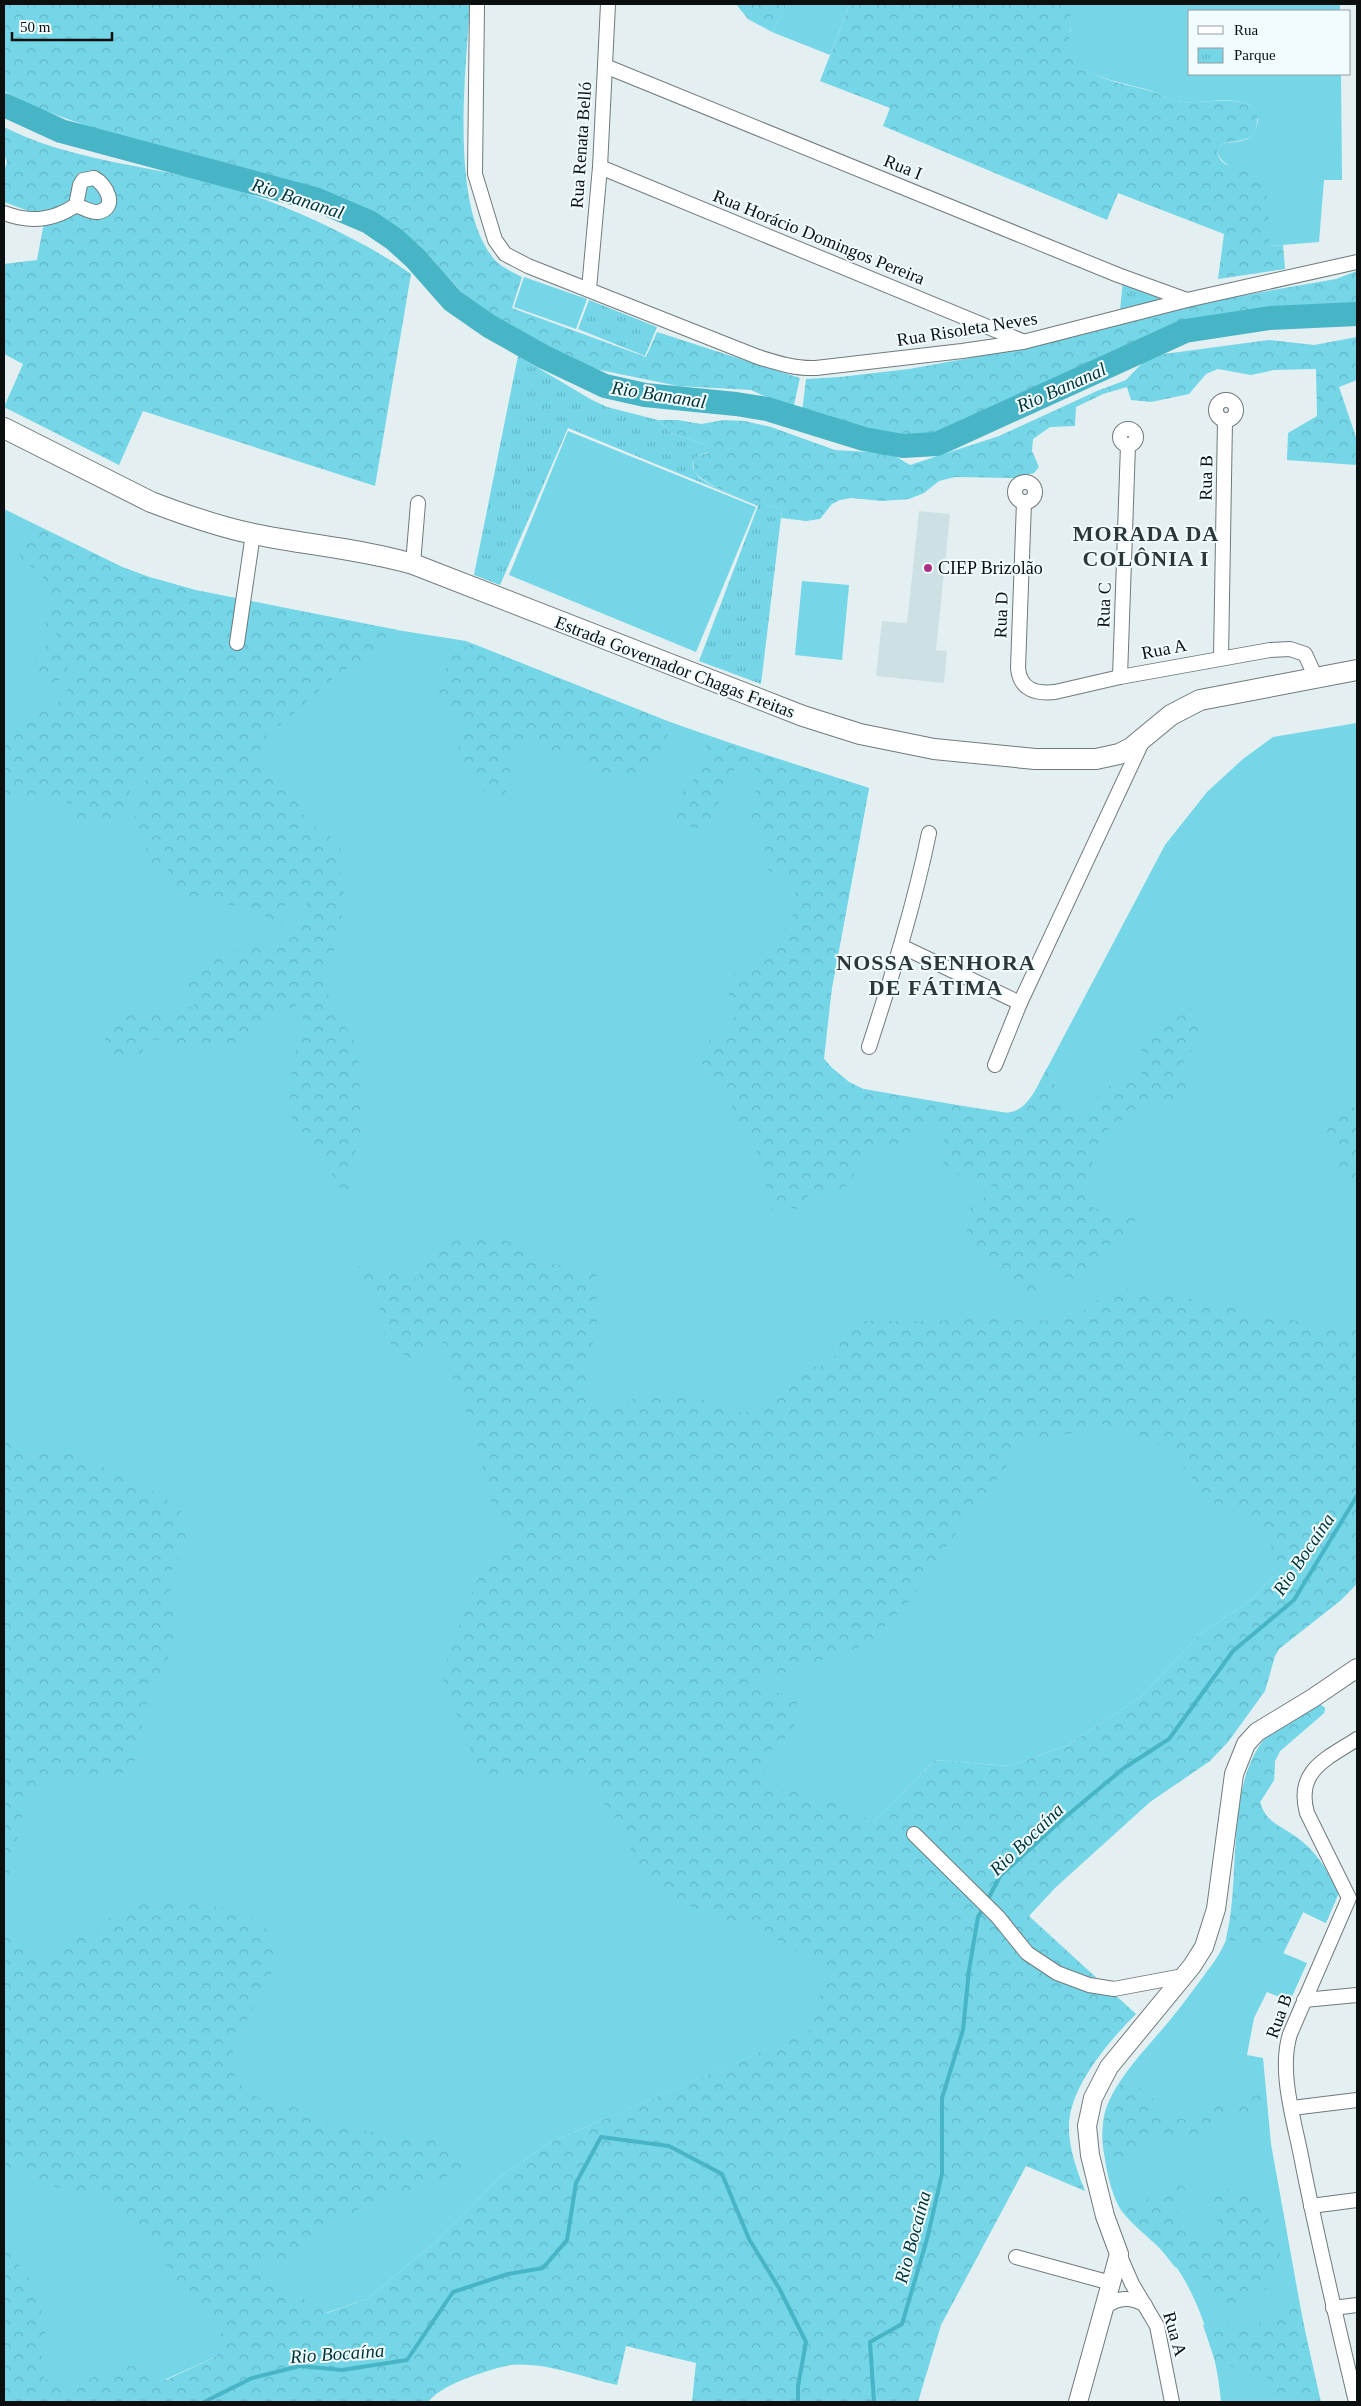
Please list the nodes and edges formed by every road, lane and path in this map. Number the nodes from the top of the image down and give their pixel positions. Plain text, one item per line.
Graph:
1 (477, 4) edge
2 (608, 4) edge
3 (605, 66) junction
4 (600, 167) junction
5 (74, 206) dead end
6 (4, 213) edge
7 (1357, 262) edge
8 (590, 289) junction
9 (1187, 300) junction
10 (1023, 342) junction
11 (1225, 420) dead end
12 (4, 428) edge
13 (1128, 444) dead end
14 (1024, 502) dead end
15 (418, 503) dead end
16 (253, 534) junction
17 (413, 564) junction
18 (236, 643) dead end
19 (1221, 658) junction
20 (1018, 668) joint
21 (1357, 670) edge
22 (1120, 677) junction
23 (1316, 678) junction
24 (1145, 737) junction
25 (929, 833) dead end
26 (902, 946) junction
27 (1020, 1004) junction
28 (869, 1047) dead end
29 (995, 1065) dead end
30 (1357, 1668) edge
31 (1357, 1739) edge
32 (914, 1834) dead end
33 (1353, 1898) edge
34 (1183, 1976) junction
35 (1357, 1996) edge
36 (1304, 2000) junction
37 (1357, 2100) edge
38 (1292, 2108) junction
39 (1357, 2200) edge
40 (1311, 2206) junction
41 (1119, 2254) junction
42 (1016, 2257) dead end
43 (1111, 2283) junction
44 (1145, 2305) junction
45 (1357, 2305) edge
46 (1104, 2308) junction
47 (1333, 2308) junction
48 (1356, 2400) edge
49 (1078, 2402) edge
50 (1172, 2402) edge

1 - 8 street, Rua Risoleta Neves
2 - 3 street, Rua Renata Belló
3 - 4 street, Rua Renata Belló
3 - 9 street, Rua I
4 - 8 street, Rua Renata Belló
4 - 10 street, Rua Horácio Domingos Pereira
5 - 6 street
7 - 9 street, Rua Risoleta Neves
8 - 10 street, Rua Risoleta Neves
9 - 10 street, Rua Risoleta Neves
11 - 19 street, Rua B
12 - 16 main road, Estrada Governador Chagas Freitas
13 - 22 street, Rua C
14 - 20 street, Rua D
15 - 17 street
16 - 17 main road, Estrada Governador Chagas Freitas
16 - 18 street
17 - 24 main road, Estrada Governador Chagas Freitas
19 - 22 street, Rua A
19 - 23 street, Rua A
20 - 22 street, Rua A
21 - 23 main road, Estrada Governador Chagas Freitas
23 - 24 main road, Estrada Governador Chagas Freitas
24 - 27 street
25 - 26 street
26 - 27 street
26 - 28 street
27 - 29 street
30 - 34 street
31 - 33 street, Rua B
32 - 34 street
33 - 36 street, Rua B
34 - 41 street
35 - 36 street
36 - 38 street, Rua B
37 - 38 street
38 - 40 street, Rua B
39 - 40 street
40 - 47 street, Rua B
41 - 43 street
41 - 44 street, Rua A
42 - 43 street
43 - 46 street
44 - 46 street
44 - 50 street, Rua A
45 - 47 street
46 - 49 street
47 - 48 street, Rua B

